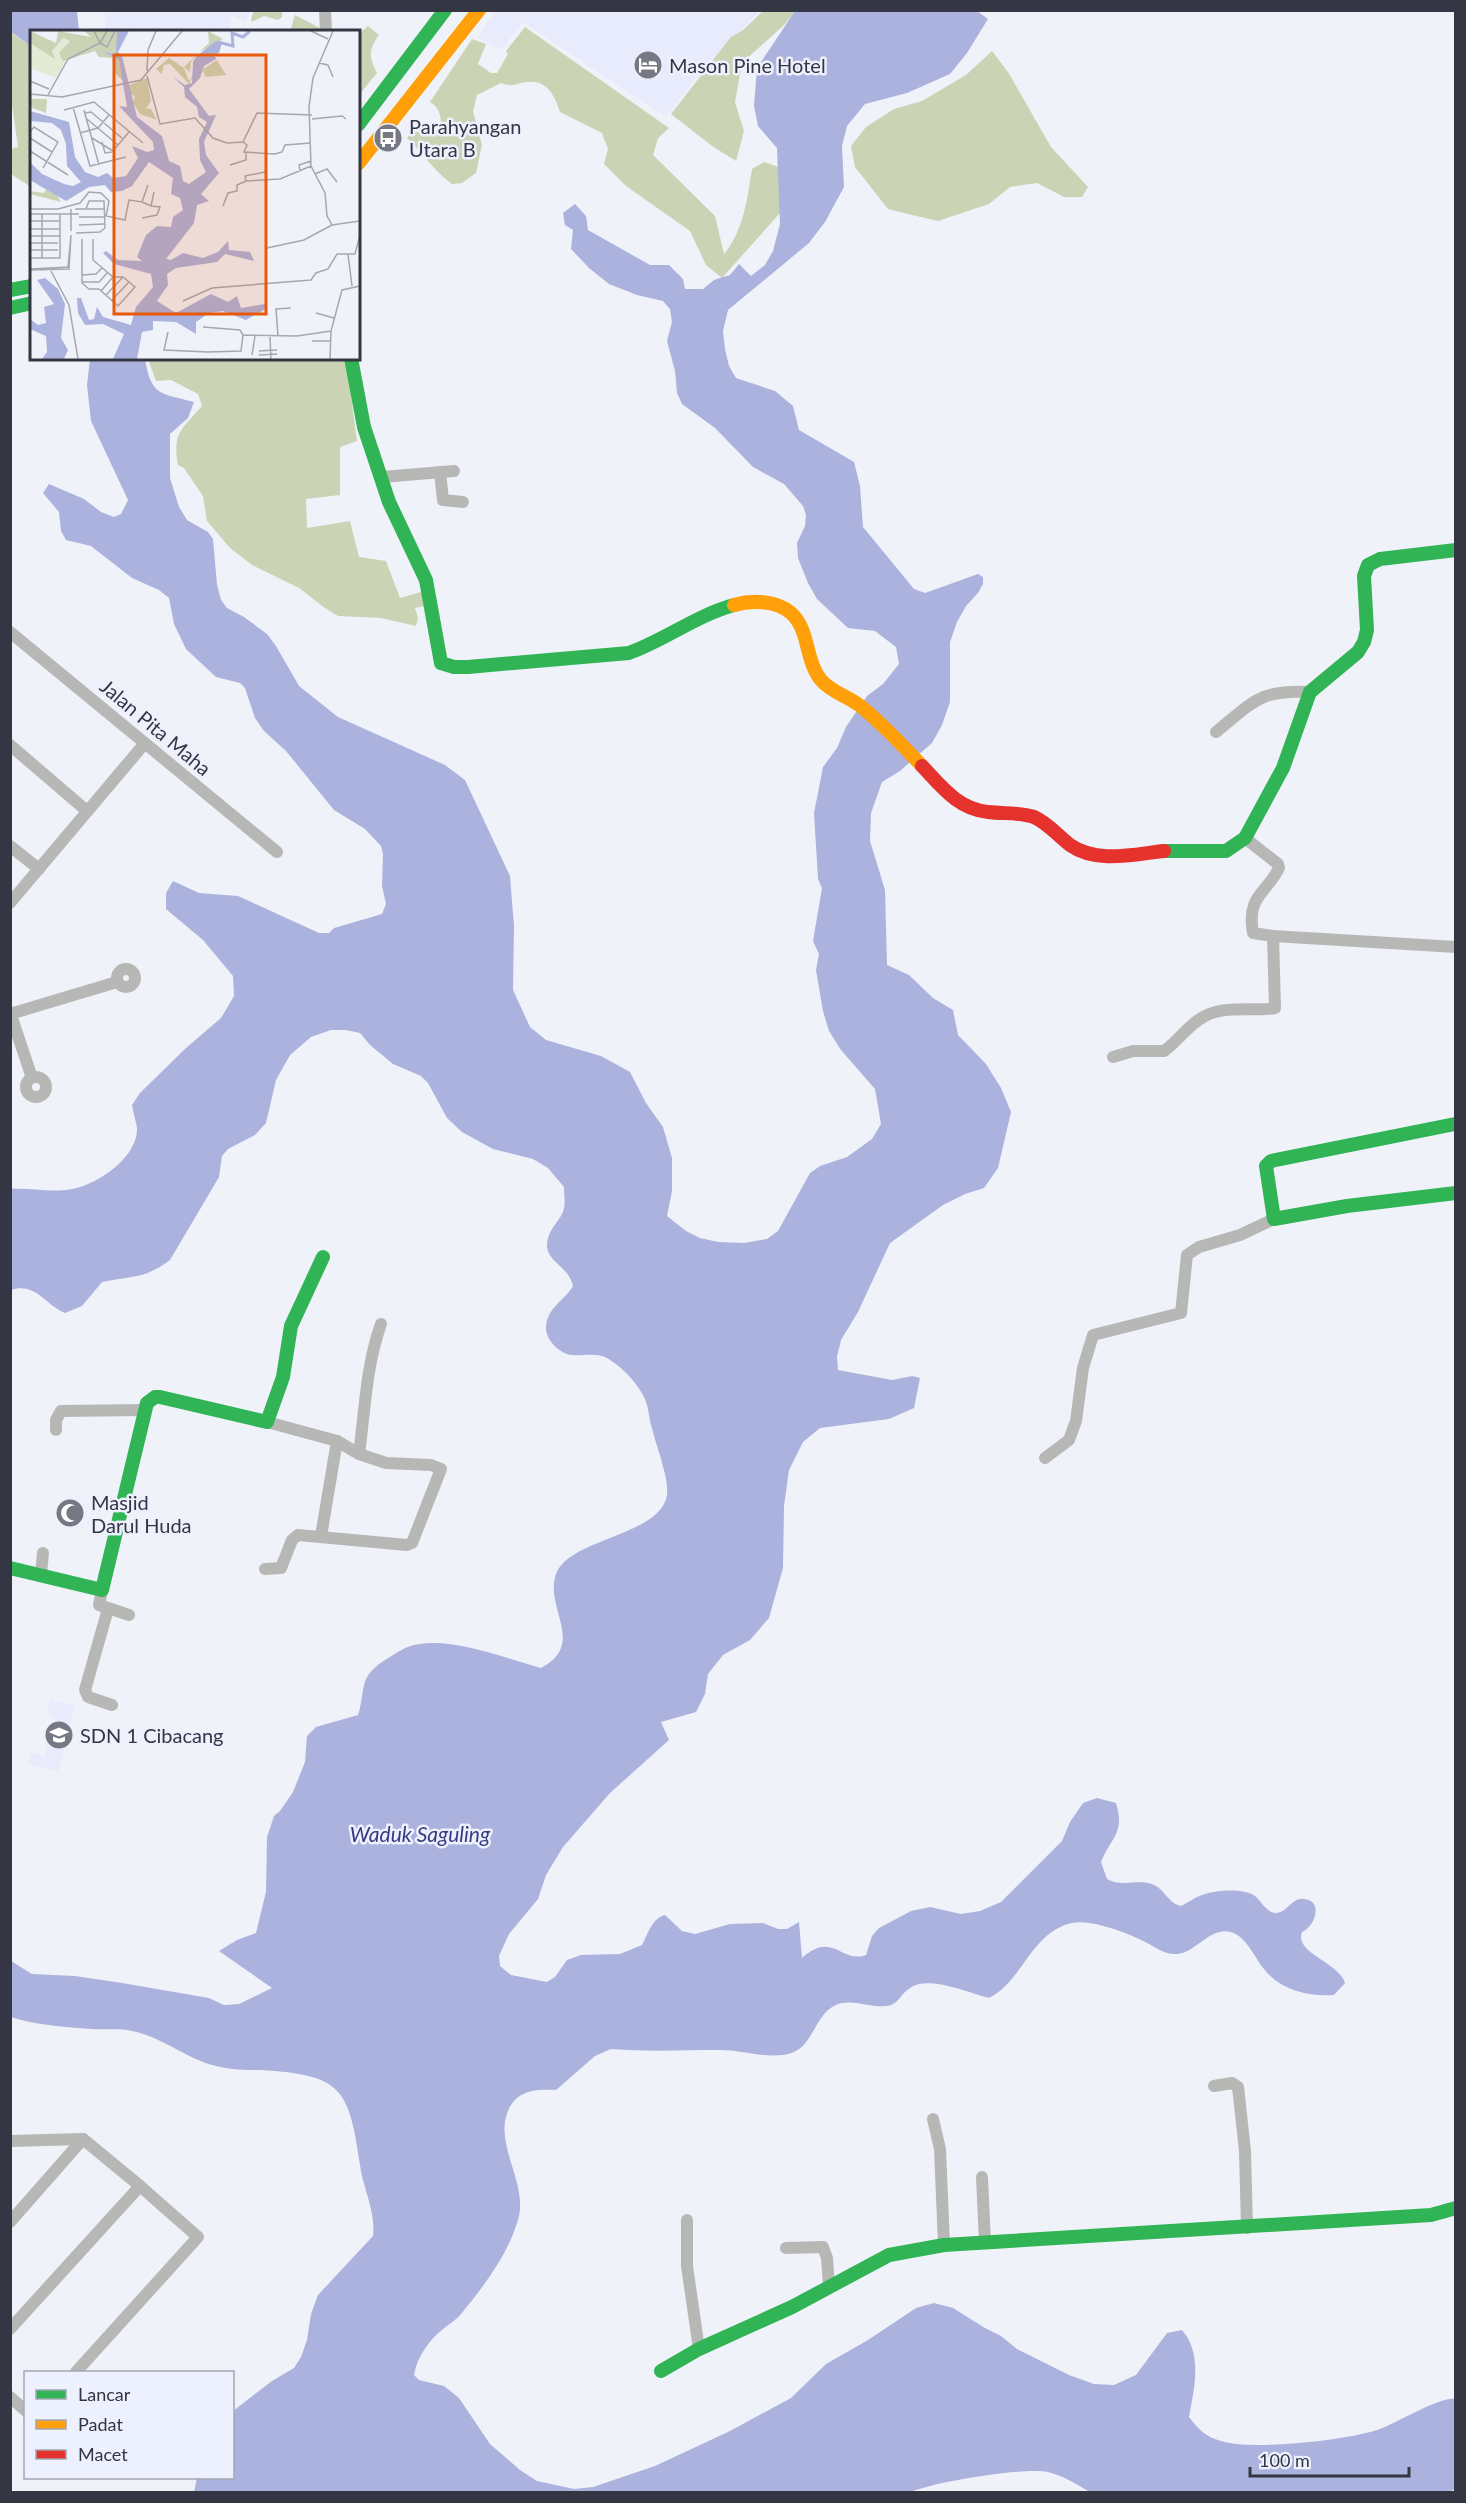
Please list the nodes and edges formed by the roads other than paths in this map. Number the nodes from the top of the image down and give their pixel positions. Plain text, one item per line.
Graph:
1 (325, 10) edge
2 (479, 10) edge
3 (444, 12) edge
4 (326, 30) edge
5 (464, 31) junction
6 (360, 122) edge
7 (360, 161) edge
8 (30, 286) edge
9 (10, 290) edge
10 (30, 303) edge
11 (10, 308) edge
12 (351, 360) edge
13 (454, 471) dead end
14 (440, 472) junction
15 (382, 477) junction
16 (463, 502) dead end
17 (1455, 550) edge
18 (10, 632) edge
19 (1310, 692) junction
20 (1216, 732) dead end
21 (145, 743) junction
22 (10, 745) edge
23 (87, 811) junction
24 (1245, 838) junction
25 (10, 846) edge
26 (278, 852) dead end
27 (39, 869) junction
28 (10, 903) edge
29 (1274, 936) junction
30 (1455, 946) edge
31 (117, 982) dead end
32 (11, 1014) edge
33 (1113, 1057) dead end
34 (32, 1078) dead end
35 (1455, 1125) edge
36 (1455, 1193) edge
37 (1274, 1219) junction
38 (323, 1257) dead end
39 (381, 1324) dead end
40 (146, 1410) junction
41 (267, 1422) junction
42 (56, 1430) dead end
43 (337, 1441) junction
44 (359, 1454) junction
45 (1045, 1458) dead end
46 (321, 1536) junction
47 (43, 1552) dead end
48 (10, 1568) edge
49 (265, 1569) dead end
50 (41, 1574) junction
51 (102, 1590) junction
52 (108, 1609) junction
53 (129, 1615) dead end
54 (112, 1705) dead end
55 (1214, 2086) dead end
56 (933, 2119) dead end
57 (83, 2139) junction
58 (10, 2141) edge
59 (982, 2177) dead end
60 (140, 2186) junction
61 (1455, 2208) edge
62 (687, 2220) dead end
63 (10, 2222) edge
64 (1247, 2228) junction
65 (985, 2243) junction
66 (944, 2244) junction
67 (786, 2248) dead end
68 (829, 2287) junction
69 (10, 2329) edge
70 (699, 2349) junction
71 (78, 2371) edge
72 (661, 2371) dead end
73 (10, 2397) edge
74 (24, 2408) edge

1 - 4 street
2 - 5 street
3 - 5 street
3 - 6 street
5 - 7 street
8 - 9 street
10 - 11 street
12 - 15 street
13 - 14 street
14 - 15 street
14 - 16 street
15 - 24 street
17 - 19 street
18 - 21 street, Jalan Pita Maha
19 - 20 street
19 - 24 street
21 - 23 street
21 - 26 street, Jalan Pita Maha
22 - 23 street
23 - 27 street
24 - 29 street
25 - 27 street
27 - 28 street
29 - 30 street
29 - 33 street
31 - 32 street
32 - 34 street
35 - 37 street
36 - 37 street
37 - 45 street
38 - 41 street
39 - 44 street
40 - 41 street
40 - 42 street
40 - 51 street
41 - 43 street
43 - 44 street
43 - 46 street
44 - 46 street
46 - 49 street
47 - 50 street
48 - 50 street
50 - 51 street
51 - 52 street
52 - 53 street
52 - 54 street
55 - 64 street
56 - 66 street
57 - 58 street
57 - 60 street
57 - 63 street
59 - 65 street
60 - 69 street
60 - 71 street
61 - 64 street
62 - 70 street
64 - 65 street
65 - 66 street
66 - 68 street
67 - 68 street
68 - 70 street
70 - 72 street
73 - 74 street

